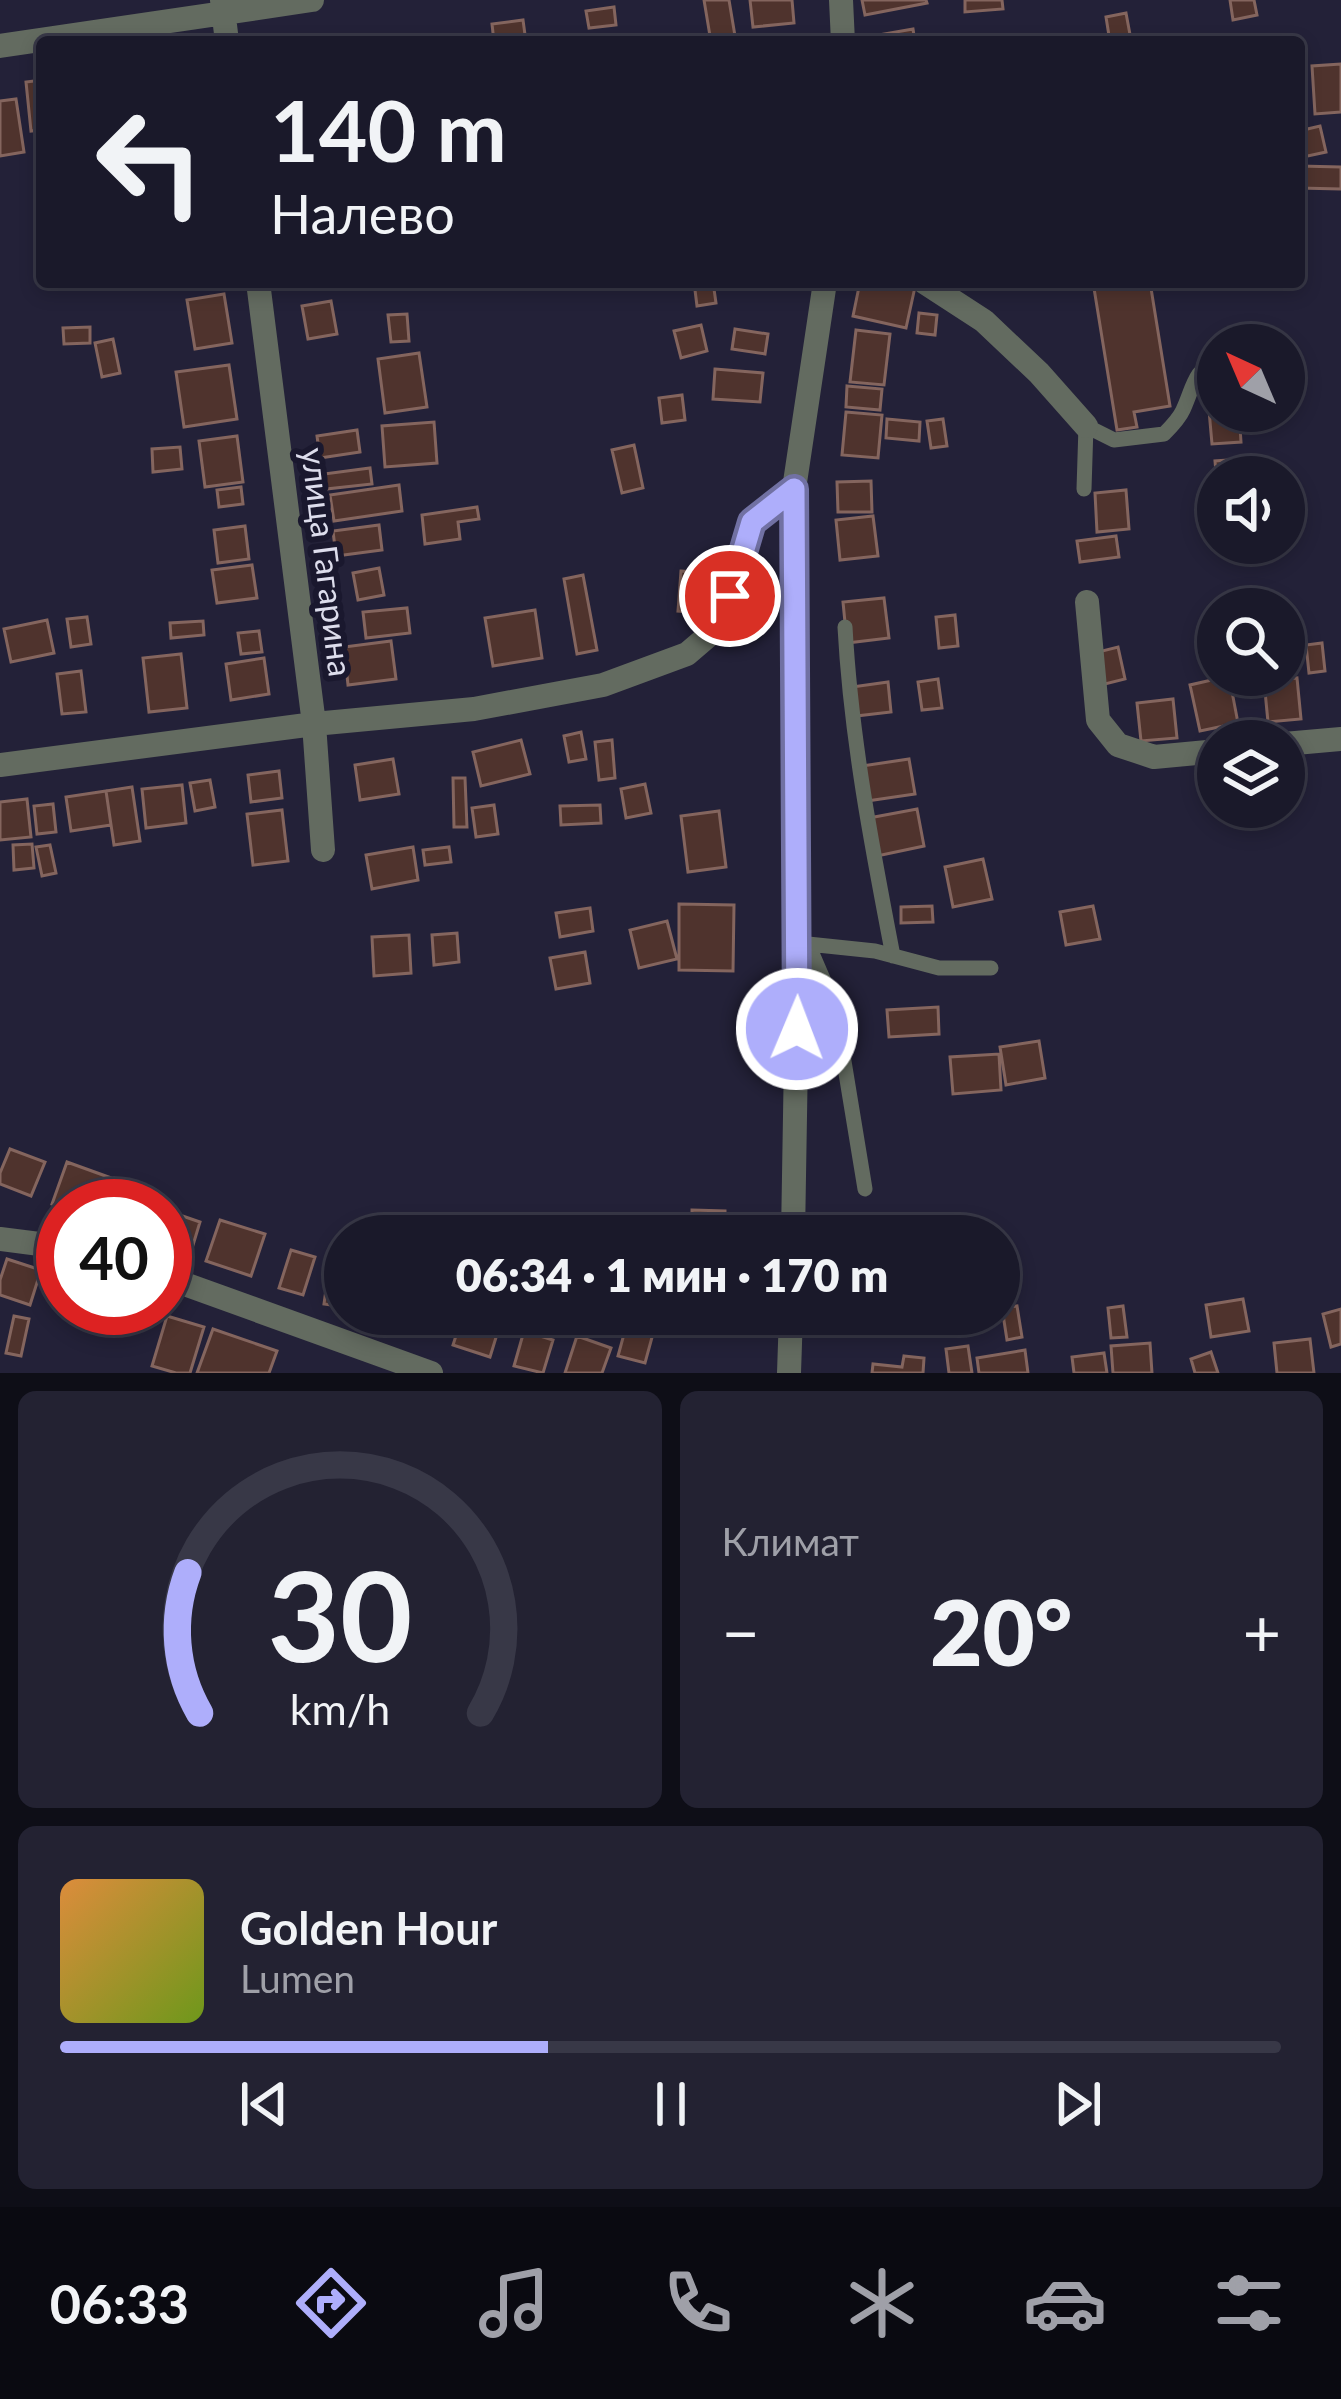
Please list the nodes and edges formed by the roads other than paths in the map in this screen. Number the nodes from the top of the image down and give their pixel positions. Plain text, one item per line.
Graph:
1 (312, 0) edge
2 (841, 0) edge
3 (223, 6) edge
4 (56, 36) edge
5 (226, 36) edge
6 (843, 36) edge
7 (36, 40) edge
8 (0, 46) edge
9 (259, 288) edge
10 (824, 288) edge
11 (933, 288) edge
12 (1197, 376) edge
13 (1086, 426) junction
14 (794, 489) junction
15 (1084, 489) dead end
16 (1087, 602) dead end
17 (844, 627) dead end
18 (314, 724) junction
19 (1341, 739) edge
20 (1305, 742) edge
21 (1197, 753) edge
22 (0, 765) edge
23 (323, 850) dead end
24 (803, 940) junction
25 (893, 956) junction
26 (991, 968) dead end
27 (866, 1190) dead end
28 (795, 1215) edge
29 (0, 1239) edge
30 (36, 1244) edge
31 (192, 1286) edge
32 (790, 1335) edge
33 (415, 1370) edge
34 (789, 1373) edge

1 - 3 street
2 - 6 street
3 - 4 street
3 - 5 street
7 - 8 street
9 - 18 street, улица Гагарина
10 - 14 street
11 - 13 street
12 - 13 lane
13 - 15 lane
14 - 18 street
14 - 24 street
16 - 21 street
17 - 25 lane
18 - 22 street
18 - 23 street, улица Гагарина
19 - 20 street
24 - 25 lane
24 - 27 lane
24 - 28 street
25 - 26 lane
29 - 30 street
31 - 33 street
32 - 34 street

